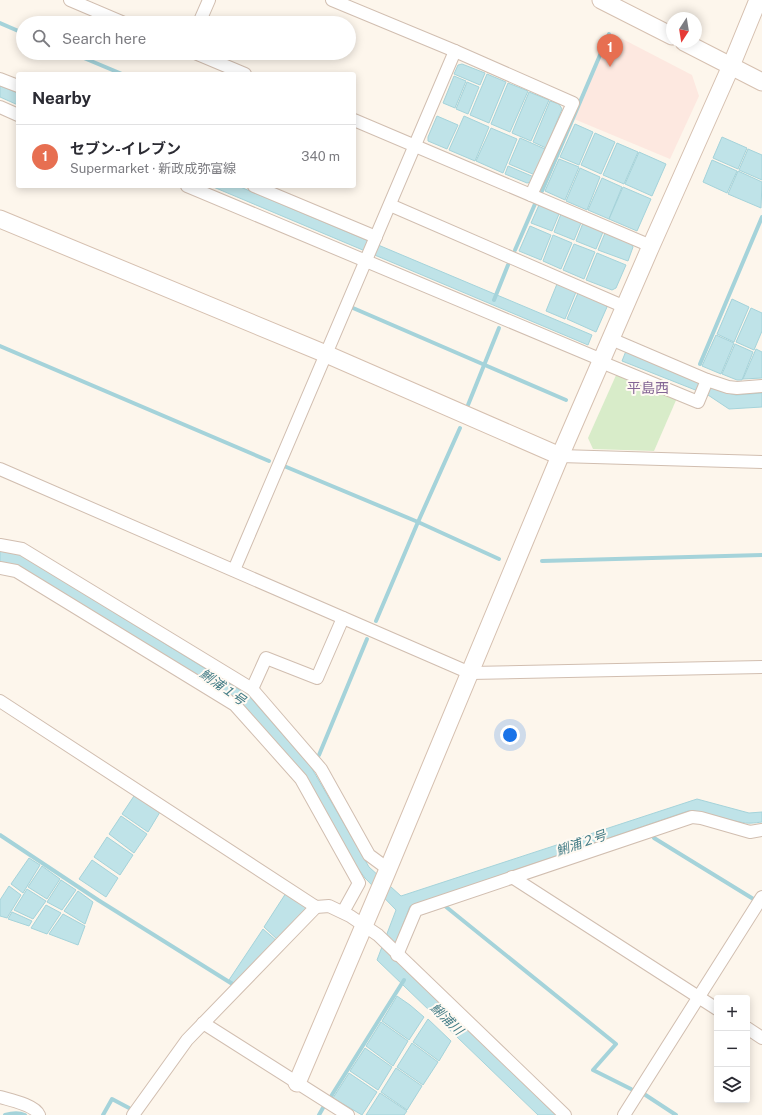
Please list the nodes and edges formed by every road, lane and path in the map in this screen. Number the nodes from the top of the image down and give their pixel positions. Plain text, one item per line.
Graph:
1 (70, 0) edge
2 (209, 0) edge
3 (332, 0) edge
4 (601, 0) edge
5 (758, 0) edge
6 (108, 16) edge
7 (202, 16) edge
8 (666, 33) edge
9 (696, 48) edge
10 (455, 51) junction
11 (210, 60) edge
12 (731, 66) junction
13 (237, 72) edge
14 (0, 79) edge
15 (762, 82) edge
16 (16, 85) edge
17 (0, 107) edge
18 (16, 114) edge
19 (356, 121) edge
20 (416, 146) junction
21 (192, 188) edge
22 (259, 188) edge
23 (531, 196) junction
24 (390, 205) junction
25 (0, 219) edge
26 (375, 239) junction
27 (651, 246) junction
28 (367, 258) junction
29 (625, 307) junction
30 (611, 339) junction
31 (326, 354) junction
32 (602, 361) junction
33 (707, 380) junction
34 (762, 386) edge
35 (560, 456) junction
36 (762, 462) edge
37 (0, 469) edge
38 (0, 545) edge
39 (0, 568) edge
40 (234, 570) junction
41 (343, 618) junction
42 (762, 667) edge
43 (470, 673) junction
44 (252, 689) junction
45 (1, 706) edge
46 (762, 830) edge
47 (387, 871) junction
48 (512, 877) junction
49 (762, 897) edge
50 (316, 907) junction
51 (343, 912) junction
52 (364, 925) junction
53 (395, 952) junction
54 (698, 997) junction
55 (714, 1007) edge
56 (203, 1023) junction
57 (750, 1030) edge
58 (762, 1038) edge
59 (297, 1083) junction
60 (0, 1097) edge
61 (39, 1115) edge
62 (133, 1115) edge
63 (348, 1115) edge
64 (565, 1115) edge
65 (624, 1115) edge

1 - 6 street
2 - 7 street
3 - 10 street
4 - 8 street
5 - 12 street
9 - 12 street
10 - 20 street
10 - 23 street
11 - 13 street
12 - 15 street
12 - 27 street
14 - 16 street
17 - 18 street
19 - 20 street
20 - 23 street
20 - 24 street
21 - 28 street
22 - 26 street
23 - 27 street
24 - 26 street
24 - 29 street
25 - 31 street
26 - 28 street
27 - 29 street
28 - 31 street
28 - 32 street
29 - 30 street
30 - 32 street
30 - 33 street
31 - 35 street
31 - 40 street
32 - 33 street
32 - 35 street
33 - 34 street
35 - 36 street
35 - 43 street
37 - 40 street
38 - 44 street
39 - 51 street
40 - 41 street
41 - 43 street
41 - 44 street
42 - 43 street
43 - 47 street
44 - 47 street
45 - 50 street
46 - 48 street
47 - 52 street
48 - 53 street
48 - 54 street
49 - 54 street
50 - 51 street
50 - 56 street
51 - 52 street
52 - 53 street
52 - 59 street
53 - 64 street
54 - 55 street
54 - 65 street
56 - 59 street
56 - 62 street
57 - 58 street
59 - 63 street
60 - 61 street

